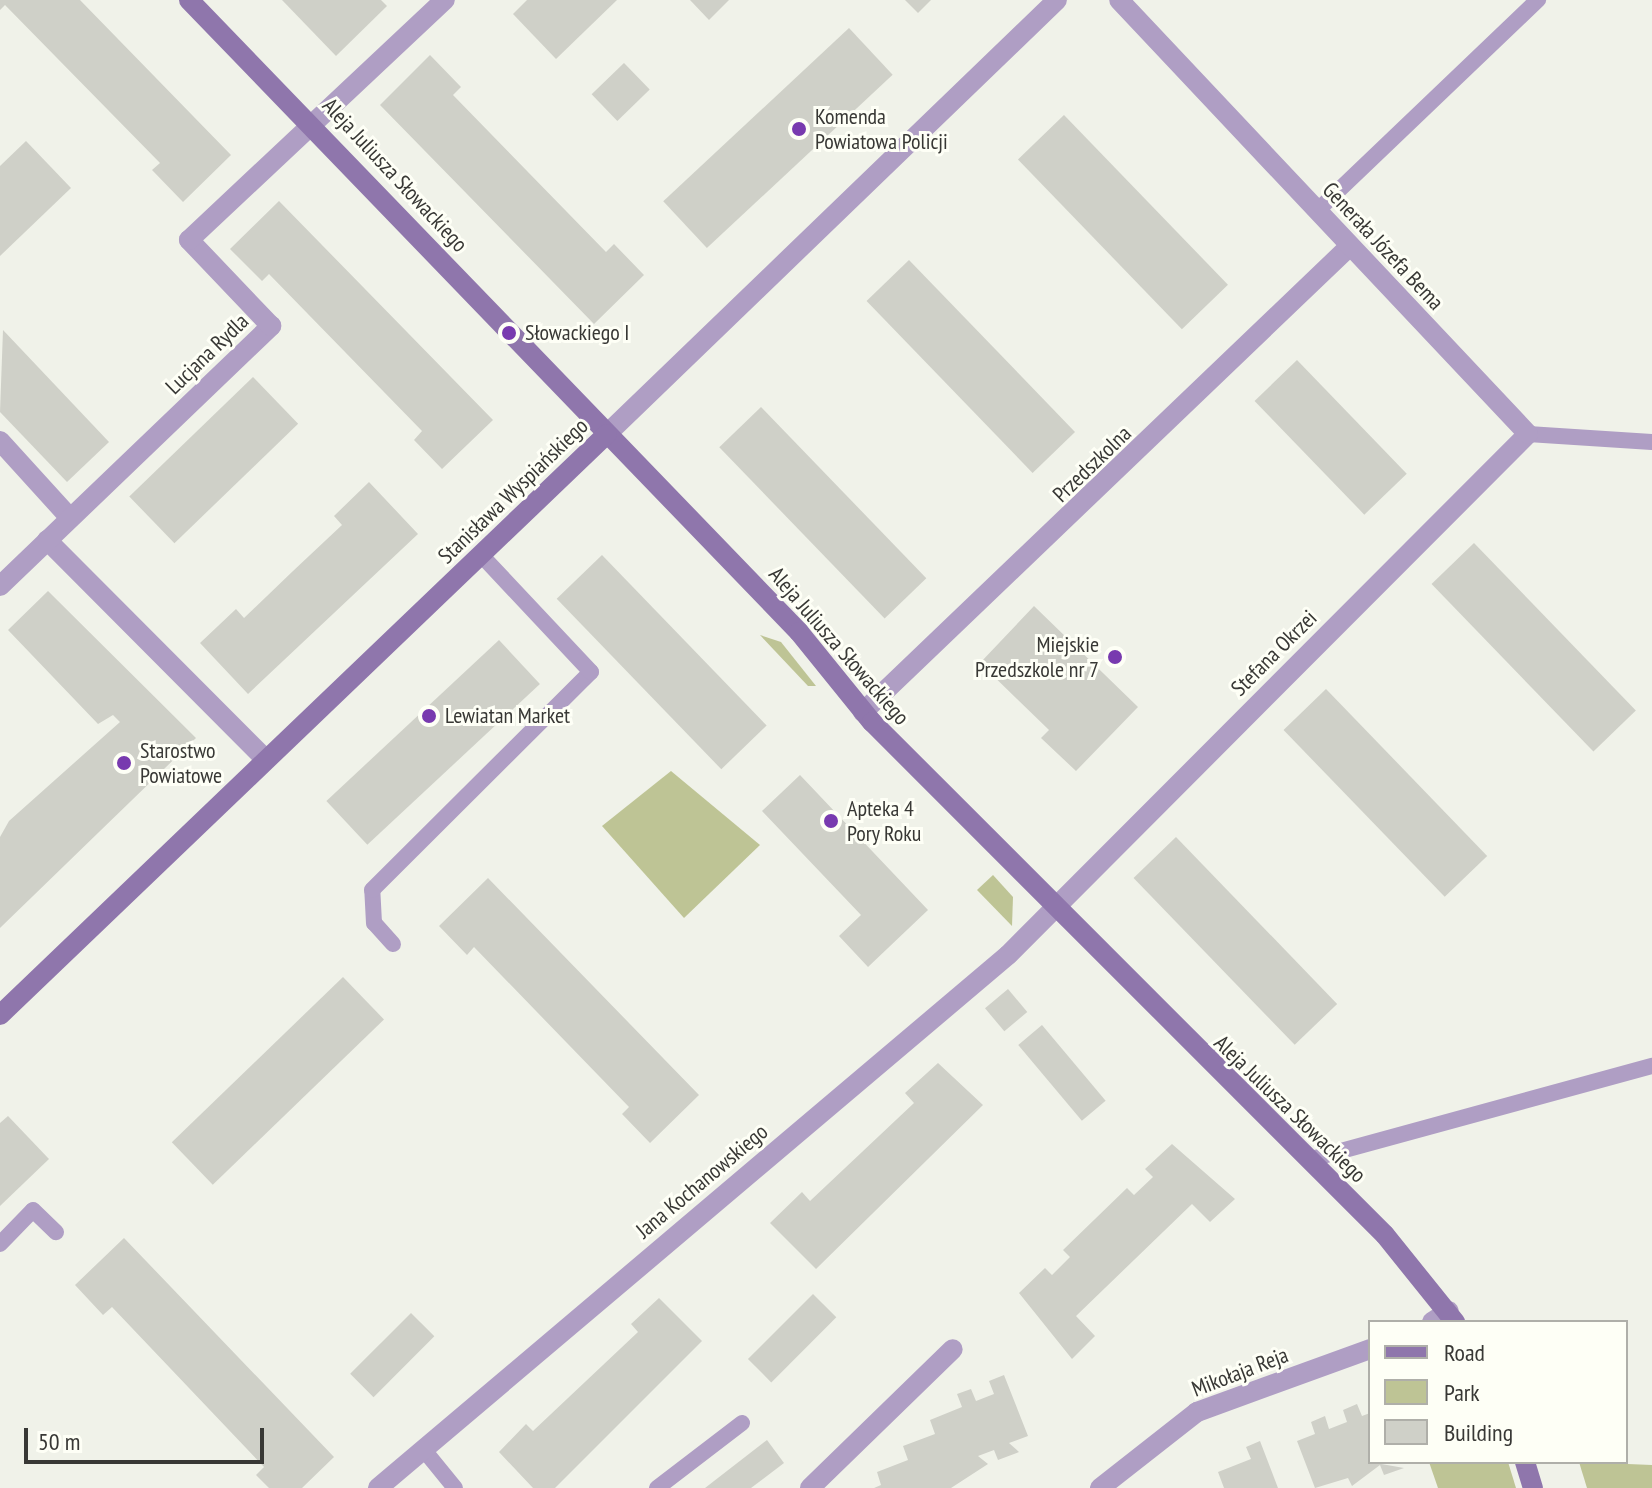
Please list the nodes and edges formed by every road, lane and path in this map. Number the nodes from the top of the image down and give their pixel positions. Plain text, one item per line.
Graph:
1 (189, 0) edge
2 (1057, 0) edge
3 (1119, 0) edge
4 (1538, 0) edge
5 (434, 4) edge
6 (317, 125) junction
7 (1317, 211) junction
8 (1350, 246) junction
9 (607, 434) junction
10 (1528, 434) junction
11 (0, 441) edge
12 (1652, 442) edge
13 (70, 518) junction
14 (47, 540) junction
15 (481, 555) junction
16 (0, 586) edge
17 (863, 712) junction
18 (264, 758) junction
19 (1056, 908) junction
20 (393, 944) dead end
21 (0, 1015) edge
22 (1652, 1066) edge
23 (1308, 1160) junction
24 (56, 1232) dead end
25 (0, 1244) edge
26 (1445, 1318) edge
27 (953, 1349) dead end
28 (1368, 1350) edge
29 (742, 1423) dead end
30 (424, 1450) junction
31 (1526, 1464) edge
32 (378, 1488) edge
33 (455, 1488) edge
34 (657, 1488) edge
35 (810, 1488) edge
36 (1100, 1488) edge
37 (1533, 1488) edge

1 - 6 street, Aleja Juliusza Słowackiego
2 - 9 street, Stanisława Wyspiańskiego
3 - 7 street, Generała Józefa Bema
4 - 7 lane
5 - 6 street
6 - 9 street, Aleja Juliusza Słowackiego
6 - 13 street, Lucjana Rydla
7 - 8 street, Generała Józefa Bema
8 - 10 street, Generała Józefa Bema
8 - 17 street, Przedszkolna
9 - 15 street, Stanisława Wyspiańskiego
9 - 17 street, Aleja Juliusza Słowackiego
10 - 12 lane
10 - 19 street, Stefana Okrzei
11 - 13 street
13 - 14 street, Lucjana Rydla
14 - 16 street, Lucjana Rydla
14 - 18 street
15 - 18 street, Stanisława Wyspiańskiego
15 - 20 lane
17 - 19 street, Aleja Juliusza Słowackiego
18 - 21 street, Stanisława Wyspiańskiego
19 - 23 street, Aleja Juliusza Słowackiego
19 - 30 street, Jana Kochanowskiego
22 - 23 lane
23 - 26 street, Aleja Juliusza Słowackiego
24 - 25 lane
27 - 35 street
28 - 36 street, Mikołaja Reja
29 - 34 lane
30 - 32 street, Jana Kochanowskiego
30 - 33 lane
31 - 37 street

